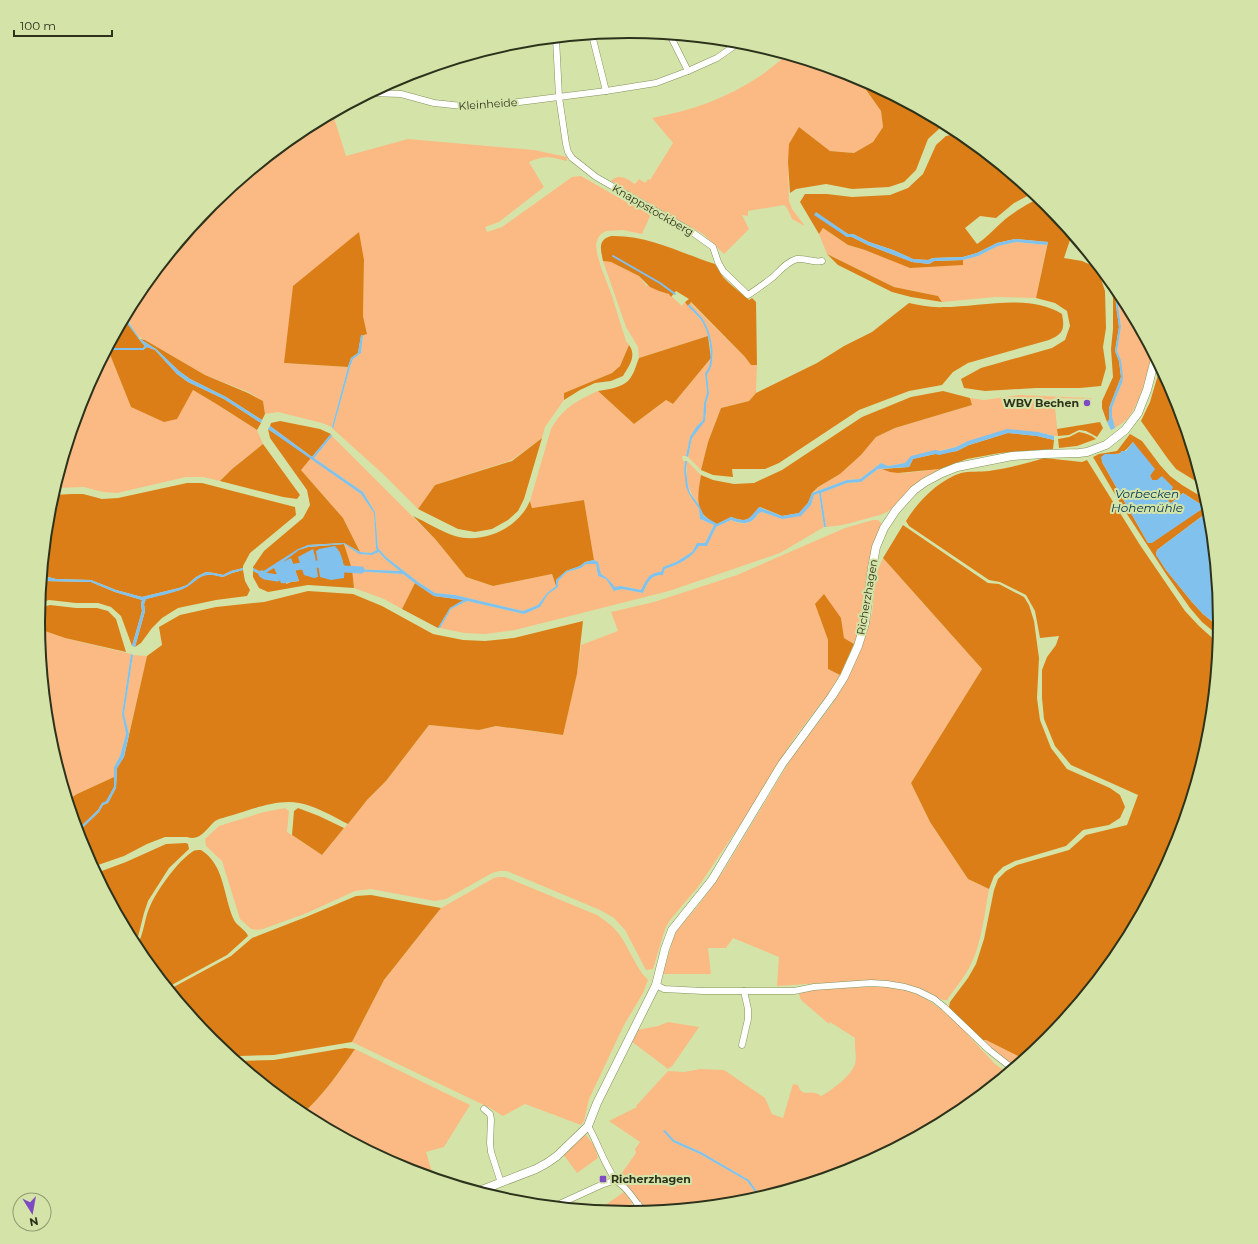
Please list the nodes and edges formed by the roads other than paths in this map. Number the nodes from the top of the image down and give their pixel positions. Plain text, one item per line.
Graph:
1 (593, 39) edge
2 (672, 40) edge
3 (556, 43) edge
4 (732, 47) edge
5 (688, 71) junction
6 (606, 91) junction
7 (381, 93) edge
8 (560, 97) junction
9 (822, 261) dead end
10 (1153, 365) edge
11 (656, 985) junction
12 (744, 991) junction
13 (742, 1044) dead end
14 (1009, 1065) edge
15 (484, 1109) dead end
16 (588, 1126) junction
17 (616, 1180) junction
18 (501, 1183) junction
19 (487, 1188) edge
20 (563, 1202) edge
21 (639, 1205) edge

1 - 6 street
2 - 5 street
3 - 8 street, Knappstockberg
4 - 5 street, Kleinheide
5 - 6 street, Kleinheide
6 - 8 street, Kleinheide
7 - 8 street, Kleinheide
8 - 9 street, Knappstockberg
10 - 11 street, Richerzhagen
11 - 12 street
11 - 16 street, Richerzhagen
12 - 13 street
12 - 14 street
15 - 18 street
16 - 17 street
16 - 18 street, Richerzhagen
17 - 20 street
17 - 21 street
18 - 19 street, Richerzhagen

